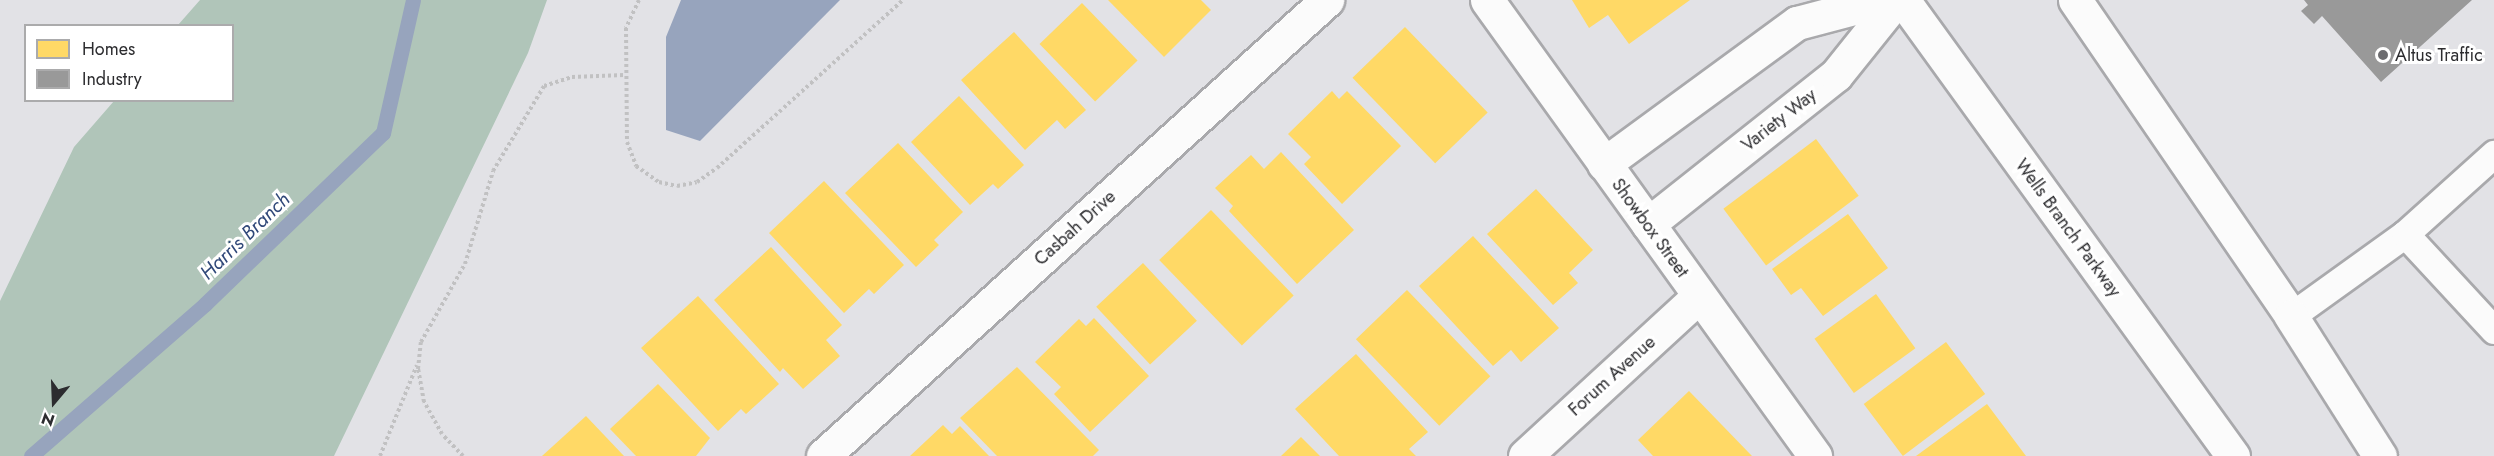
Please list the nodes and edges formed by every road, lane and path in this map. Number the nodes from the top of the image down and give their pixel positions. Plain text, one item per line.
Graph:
1 (639, 0) edge
2 (903, 0) edge
3 (1326, 0) edge
4 (1487, 0) edge
5 (1884, 0) edge
6 (1896, 0) edge
7 (1903, 0) edge
8 (2075, 0) edge
9 (624, 75) junction
10 (2494, 154) edge
11 (1604, 164) junction
12 (1648, 224) junction
13 (2406, 234) junction
14 (1699, 296) junction
15 (2291, 316) junction
16 (2494, 330) edge
17 (420, 359) junction
18 (380, 456) edge
19 (463, 456) edge
20 (824, 456) edge
21 (1525, 456) edge
22 (1815, 456) edge
23 (2233, 456) edge
24 (2380, 456) edge

1 - 9 path
2 - 9 path
3 - 20 street, Casbah Drive
4 - 11 street, Showbox Street
5 - 11 street
6 - 12 street, Variety Way
7 - 23 street, Wells Branch Parkway
8 - 15 street
9 - 17 path
10 - 13 lane
11 - 12 street, Showbox Street
12 - 14 street, Showbox Street
13 - 15 lane
13 - 16 lane
14 - 21 street, Forum Avenue
14 - 22 street, Showbox Street
15 - 24 street
17 - 18 path
17 - 19 path

